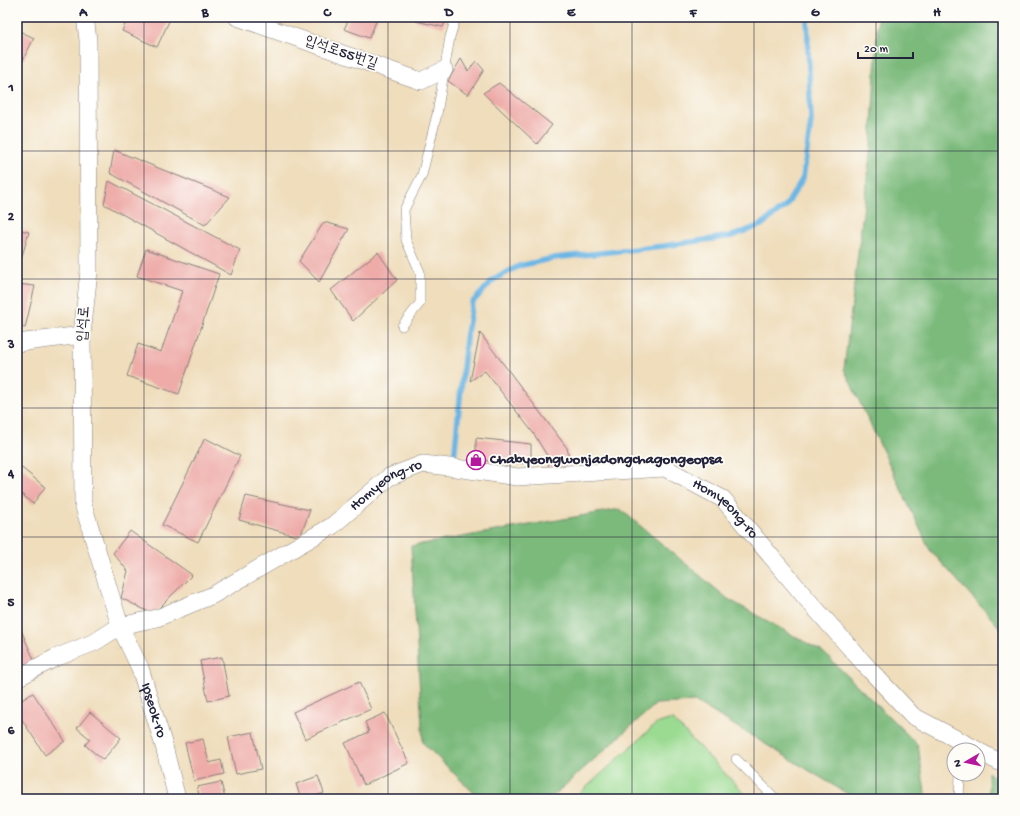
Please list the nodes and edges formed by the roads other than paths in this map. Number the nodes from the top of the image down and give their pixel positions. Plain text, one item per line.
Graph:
1 (85, 17) edge
2 (237, 17) edge
3 (456, 17) edge
4 (444, 70) junction
5 (402, 326) dead end
6 (82, 335) junction
7 (17, 343) edge
8 (120, 626) junction
9 (17, 678) edge
10 (959, 742) edge
11 (986, 756) edge
12 (736, 759) dead end
13 (1003, 764) edge
14 (960, 782) edge
15 (177, 799) edge
16 (776, 799) edge
17 (959, 799) edge

1 - 6 street, 입석로
2 - 4 street, 입석로55번길
3 - 4 lane
4 - 5 lane
6 - 7 street
6 - 8 street, 입석로
8 - 9 street
8 - 10 street, Homyeong-ro
8 - 15 street, Ipseok-ro
11 - 13 street, Homyeong-ro
12 - 16 lane
14 - 17 lane

